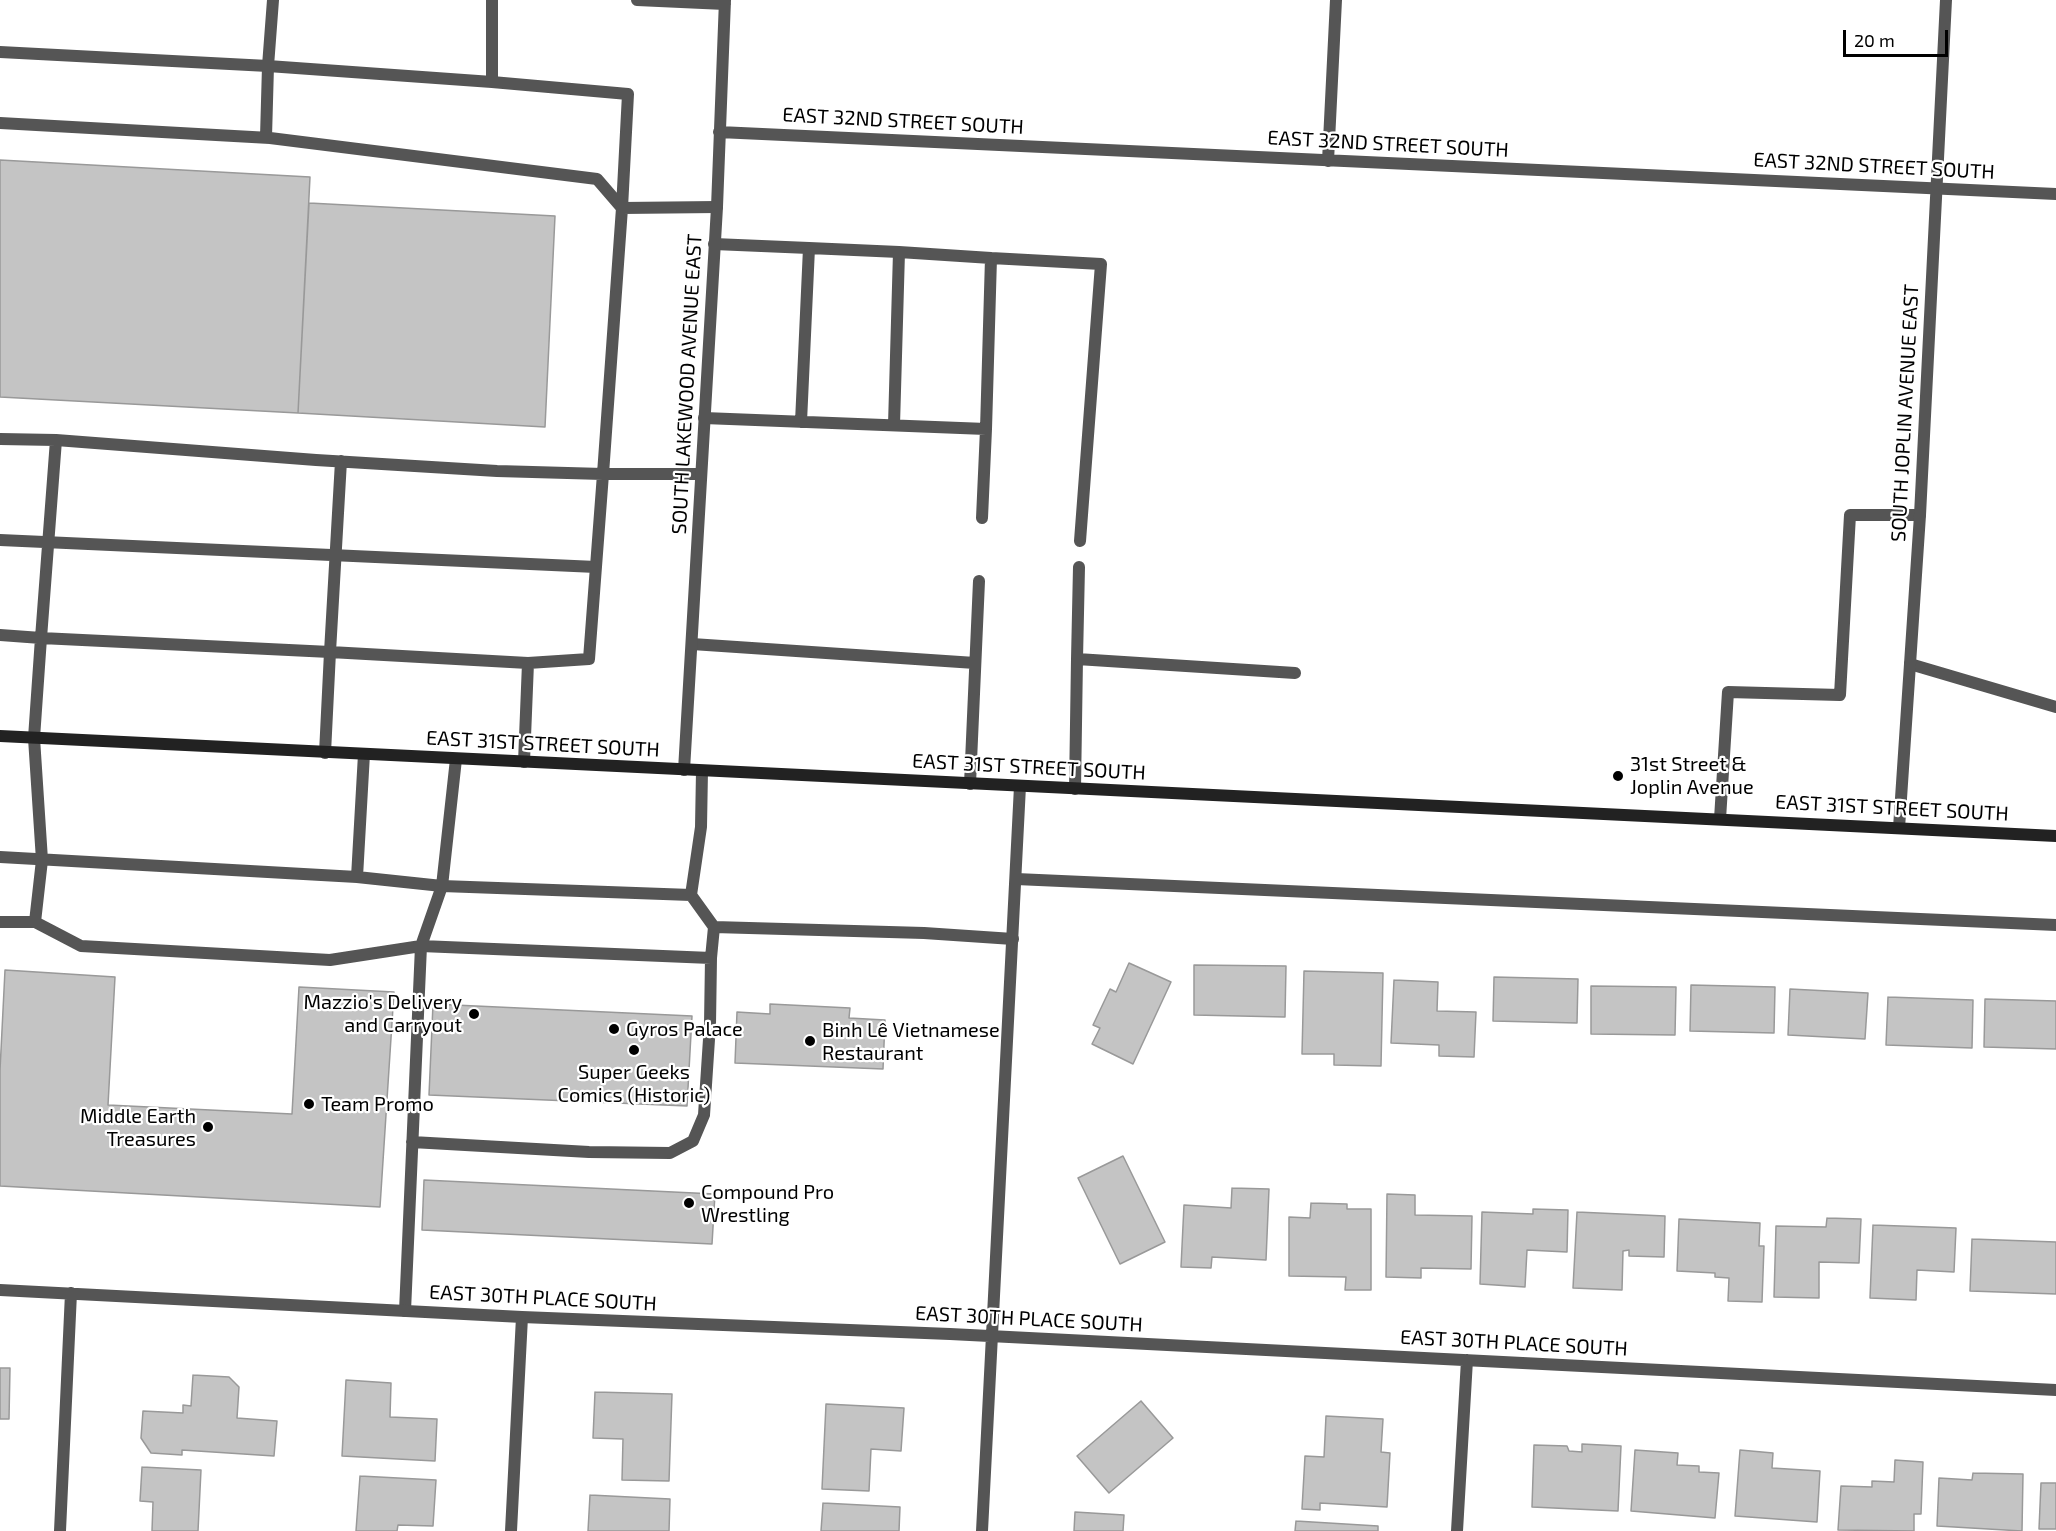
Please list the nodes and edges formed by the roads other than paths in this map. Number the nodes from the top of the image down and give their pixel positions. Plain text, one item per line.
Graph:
1 (273, 0) edge
2 (492, 0) edge
3 (637, 0) edge
4 (1336, 0) edge
5 (1946, 0) edge
6 (725, 2) edge
7 (0, 52) edge
8 (268, 66) junction
9 (492, 82) junction
10 (0, 123) edge
11 (719, 132) junction
12 (266, 137) junction
13 (1328, 161) junction
14 (1937, 189) junction
15 (2056, 194) edge
16 (622, 207) junction
17 (717, 207) junction
18 (714, 244) junction
19 (809, 248) junction
20 (899, 252) junction
21 (991, 258) junction
22 (704, 418) junction
23 (801, 422) junction
24 (894, 425) junction
25 (986, 429) junction
26 (0, 439) edge
27 (57, 440) junction
28 (340, 461) junction
29 (603, 474) junction
30 (702, 474) junction
31 (1920, 515) junction
32 (982, 518) dead end
33 (0, 540) edge
34 (1080, 541) dead end
35 (48, 542) junction
36 (335, 555) junction
37 (596, 567) junction
38 (1079, 567) dead end
39 (979, 581) dead end
40 (0, 635) edge
41 (41, 638) junction
42 (692, 644) junction
43 (330, 652) junction
44 (1077, 659) junction
45 (528, 663) junction
46 (975, 663) junction
47 (1910, 664) junction
48 (1295, 673) dead end
49 (2056, 707) edge
50 (0, 736) edge
51 (34, 738) junction
52 (325, 753) junction
53 (364, 754) junction
54 (456, 759) junction
55 (524, 762) junction
56 (684, 770) junction
57 (702, 771) junction
58 (969, 784) junction
59 (1020, 786) junction
60 (1075, 789) junction
61 (1720, 819) junction
62 (1899, 828) junction
63 (2056, 836) edge
64 (0, 857) edge
65 (42, 860) junction
66 (357, 877) junction
67 (1016, 879) junction
68 (442, 886) junction
69 (691, 896) junction
70 (0, 922) edge
71 (35, 922) junction
72 (2056, 925) edge
73 (714, 927) junction
74 (1013, 939) junction
75 (421, 946) junction
76 (711, 958) junction
77 (412, 1142) junction
78 (0, 1290) edge
79 (71, 1293) junction
80 (405, 1311) junction
81 (522, 1317) junction
82 (992, 1336) junction
83 (1467, 1360) junction
84 (2056, 1390) edge
85 (60, 1531) edge
86 (511, 1531) edge
87 (982, 1531) edge
88 (1457, 1531) edge

1 - 8 street
2 - 9 street
3 - 6 street
4 - 13 street
5 - 14 street, SOUTH JOPLIN AVENUE EAST
6 - 11 street, SOUTH LAKEWOOD AVENUE EAST
7 - 8 street
8 - 9 street
8 - 12 street
9 - 16 street
10 - 12 street
11 - 13 street, EAST 32ND STREET SOUTH
11 - 17 street, SOUTH LAKEWOOD AVENUE EAST
12 - 16 street
13 - 14 street, EAST 32ND STREET SOUTH
14 - 15 street, EAST 32ND STREET SOUTH
14 - 31 street, SOUTH JOPLIN AVENUE EAST
16 - 17 street
16 - 29 street
17 - 18 street, SOUTH LAKEWOOD AVENUE EAST
18 - 19 street
18 - 22 street, SOUTH LAKEWOOD AVENUE EAST
19 - 20 street
19 - 23 street
20 - 21 street
20 - 24 street
21 - 25 street
21 - 34 street
22 - 23 street
22 - 30 street, SOUTH LAKEWOOD AVENUE EAST
23 - 24 street
24 - 25 street
25 - 32 street
26 - 27 street
27 - 28 street
27 - 35 street
28 - 29 street
28 - 36 street
29 - 30 street
29 - 37 street
30 - 42 street, SOUTH LAKEWOOD AVENUE EAST
31 - 47 street, SOUTH JOPLIN AVENUE EAST
31 - 61 street
33 - 35 street
35 - 36 street
35 - 41 street
36 - 37 street
36 - 43 street
37 - 45 street
38 - 44 street
39 - 46 street
40 - 41 street
41 - 43 street
41 - 51 street
42 - 46 street
42 - 56 street, SOUTH LAKEWOOD AVENUE EAST
43 - 45 street
43 - 52 street
44 - 48 street
44 - 60 street
45 - 55 street
46 - 58 street
47 - 49 street
47 - 62 street, SOUTH JOPLIN AVENUE EAST
50 - 51 main road, EAST 31ST STREET SOUTH
51 - 52 main road, EAST 31ST STREET SOUTH
51 - 65 street
52 - 53 main road, EAST 31ST STREET SOUTH
53 - 54 main road, EAST 31ST STREET SOUTH
53 - 66 street
54 - 55 main road, EAST 31ST STREET SOUTH
54 - 68 street
55 - 56 main road, EAST 31ST STREET SOUTH
56 - 57 main road, EAST 31ST STREET SOUTH
57 - 58 main road, EAST 31ST STREET SOUTH
57 - 69 street
58 - 59 main road, EAST 31ST STREET SOUTH
59 - 60 main road, EAST 31ST STREET SOUTH
59 - 67 street
60 - 61 main road, EAST 31ST STREET SOUTH
61 - 62 main road, EAST 31ST STREET SOUTH
62 - 63 main road, EAST 31ST STREET SOUTH
64 - 65 street
65 - 66 street
65 - 71 street
66 - 68 street
67 - 72 street
67 - 74 street
68 - 69 street
68 - 75 street
69 - 73 street
70 - 71 street
71 - 75 street
73 - 74 street
73 - 76 street
74 - 82 street
75 - 76 street
75 - 77 street
76 - 77 street
77 - 80 street
78 - 79 street, EAST 30TH PLACE SOUTH
79 - 80 street, EAST 30TH PLACE SOUTH
79 - 85 street
80 - 81 street, EAST 30TH PLACE SOUTH
81 - 82 street, EAST 30TH PLACE SOUTH
81 - 86 street
82 - 83 street, EAST 30TH PLACE SOUTH
82 - 87 street
83 - 84 street, EAST 30TH PLACE SOUTH
83 - 88 street

